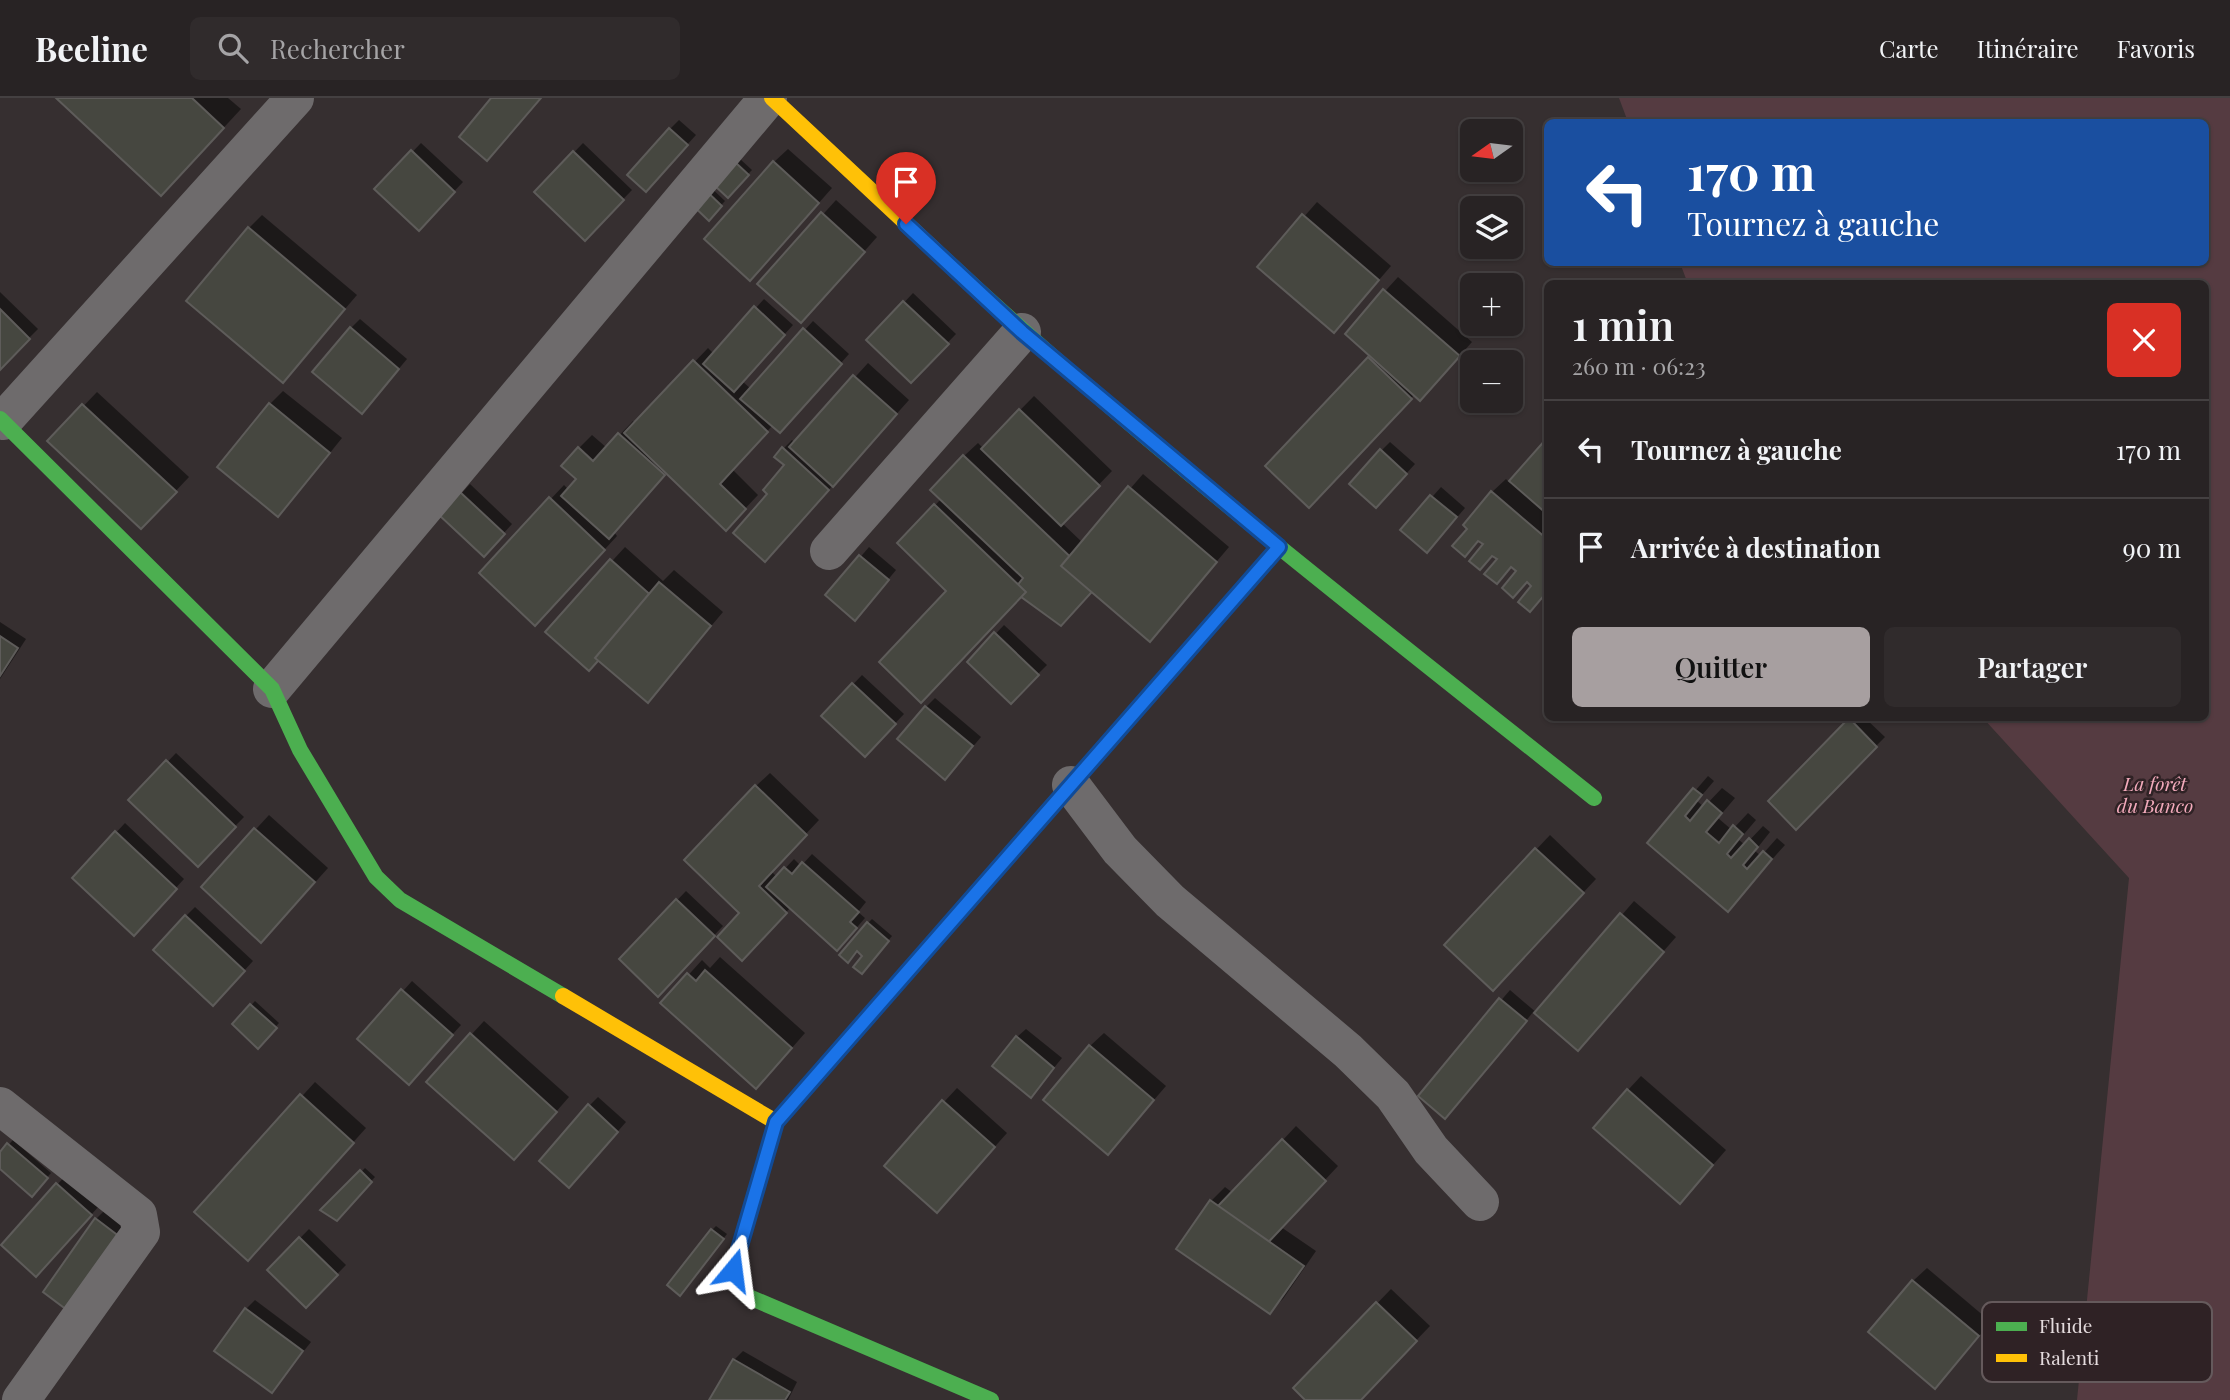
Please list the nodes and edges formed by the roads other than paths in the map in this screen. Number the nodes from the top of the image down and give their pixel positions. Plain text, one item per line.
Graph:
1 (295, 98) edge
2 (770, 98) edge
3 (1022, 332) junction
4 (1, 420) edge
5 (1279, 547) junction
6 (829, 551) dead end
7 (272, 690) junction
8 (1071, 785) junction
9 (1594, 798) dead end
10 (0, 1105) edge
11 (776, 1122) junction
12 (1480, 1202) dead end
13 (21, 1400) edge
14 (991, 1400) edge

1 - 4 street
2 - 3 street
2 - 7 street
3 - 5 street
3 - 6 street
4 - 7 street
5 - 8 street
5 - 9 street
7 - 11 street
8 - 11 street
8 - 12 street
10 - 13 street
11 - 14 street

